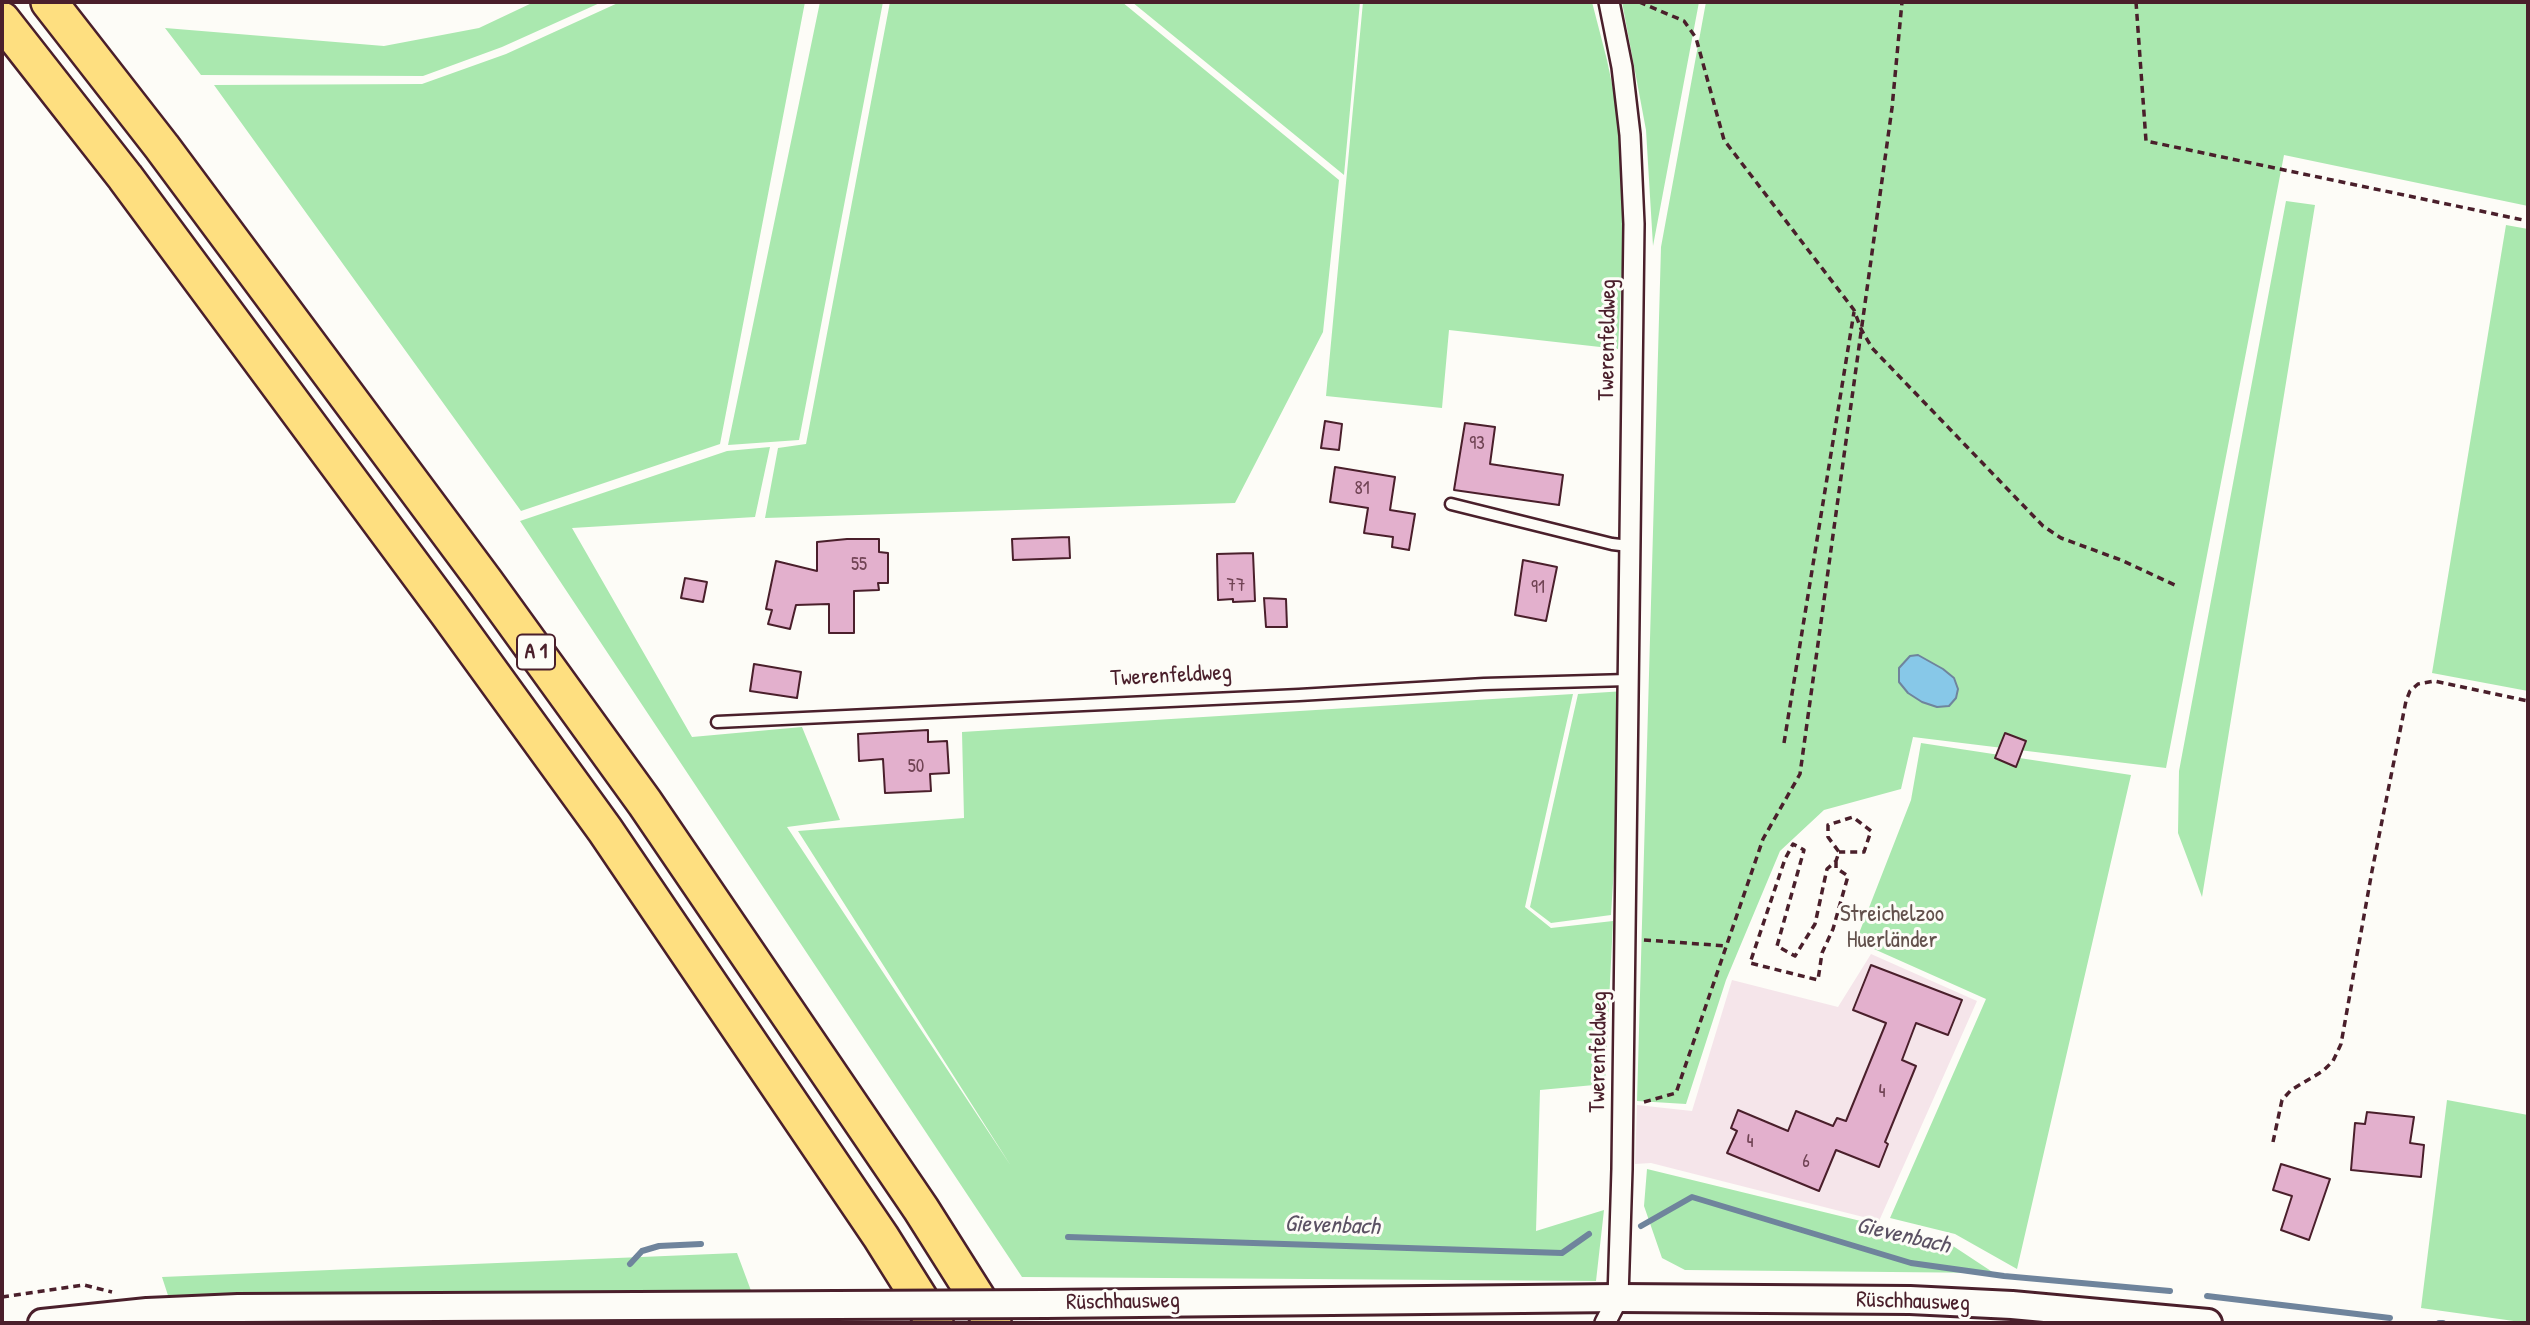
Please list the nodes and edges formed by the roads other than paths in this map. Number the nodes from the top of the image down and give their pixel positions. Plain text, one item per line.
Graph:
1 (49, 2) edge
2 (1609, 2) edge
3 (2, 20) edge
4 (1451, 504) dead end
5 (1629, 546) junction
6 (1628, 680) junction
7 (717, 722) dead end
8 (1618, 1298) junction
9 (147, 1317) edge
10 (2174, 1321) edge
11 (42, 1323) edge
12 (935, 1323) edge
13 (993, 1323) edge
14 (1605, 1323) edge
15 (2208, 1323) edge

1 - 13 highway, A 1
2 - 5 street, Twerenfeldweg
3 - 12 highway, A 1
4 - 5 lane
5 - 6 street, Twerenfeldweg
6 - 7 lane, Twerenfeldweg
6 - 8 street, Twerenfeldweg
8 - 9 main road, Rüschhausweg, bridge
8 - 10 main road, Rüschhausweg
8 - 14 street
9 - 11 main road, Rüschhausweg
10 - 15 main road, Rüschhausweg

